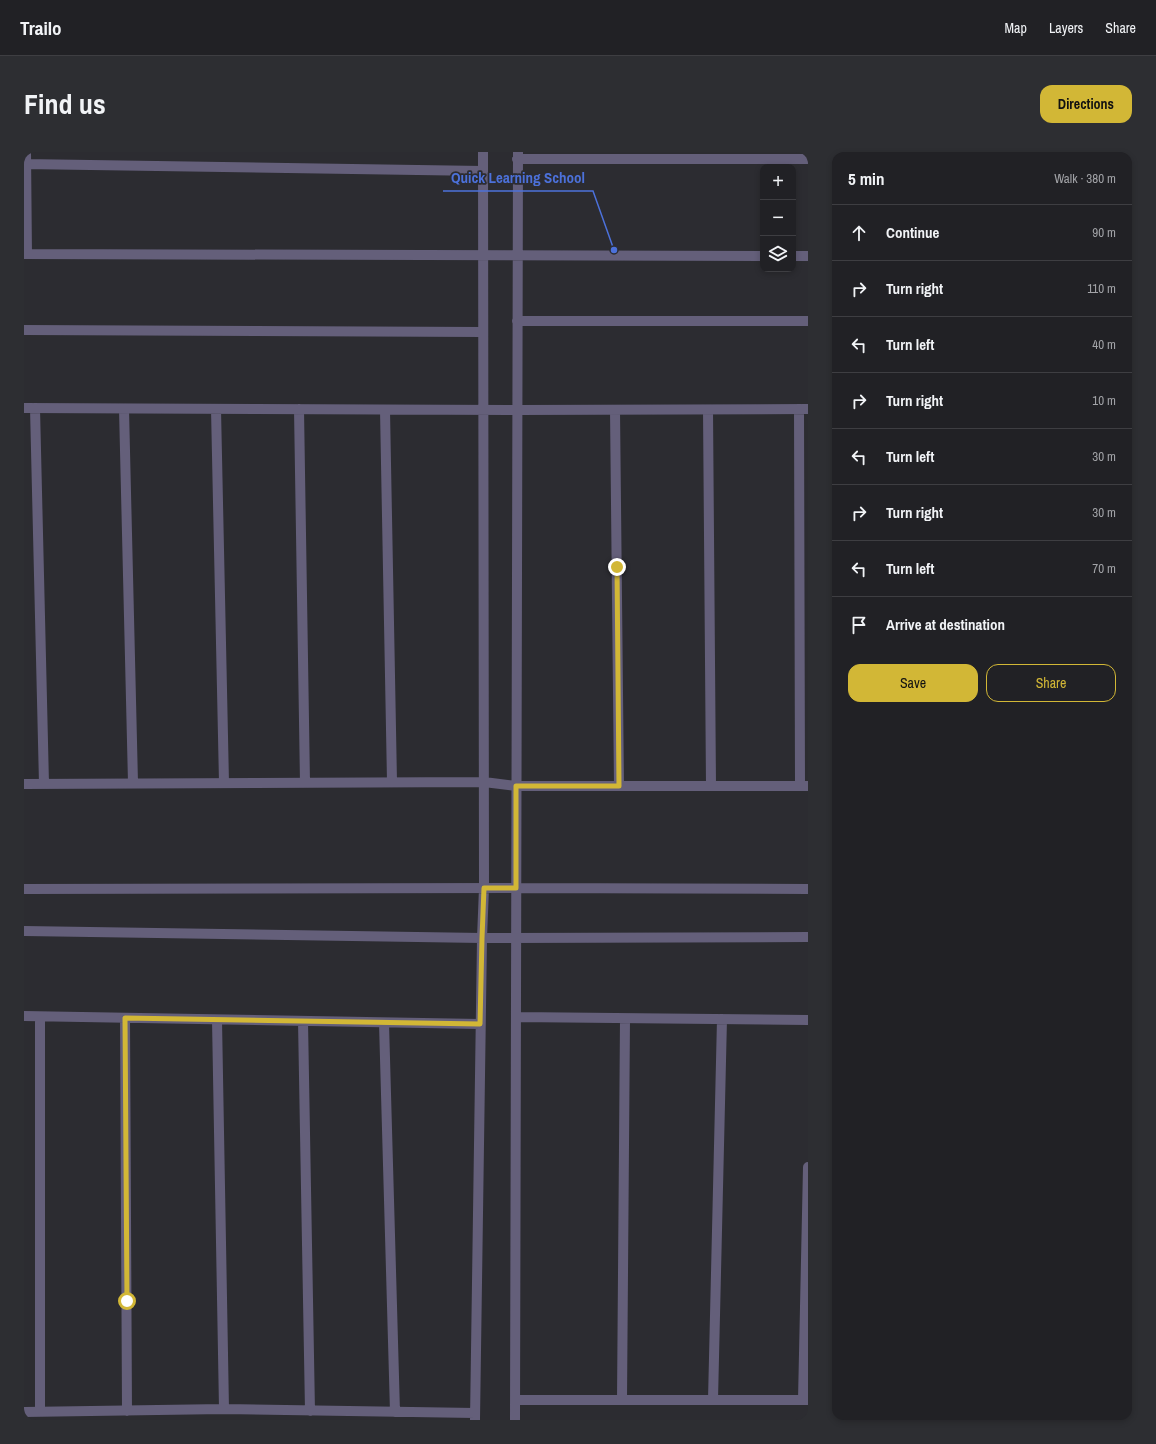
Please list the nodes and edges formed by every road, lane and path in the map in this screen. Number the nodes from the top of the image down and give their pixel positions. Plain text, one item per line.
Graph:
1 (26, 152) edge
2 (483, 152) edge
3 (518, 155) edge
4 (808, 159) edge
5 (25, 164) edge
6 (483, 171) junction
7 (25, 254) edge
8 (483, 256) junction
9 (518, 256) junction
10 (760, 256) edge
11 (796, 256) edge
12 (808, 256) edge
13 (517, 321) junction
14 (808, 321) edge
15 (24, 330) edge
16 (483, 332) junction
17 (24, 408) edge
18 (35, 408) junction
19 (124, 409) junction
20 (216, 409) junction
21 (299, 409) junction
22 (803, 409) edge
23 (385, 410) junction
24 (483, 410) junction
25 (517, 410) junction
26 (615, 410) junction
27 (708, 410) junction
28 (392, 782) junction
29 (484, 782) junction
30 (224, 783) junction
31 (305, 783) junction
32 (24, 784) edge
33 (44, 784) junction
34 (133, 784) junction
35 (516, 786) junction
36 (619, 786) junction
37 (711, 786) junction
38 (804, 786) edge
39 (484, 888) junction
40 (516, 888) junction
41 (24, 889) edge
42 (808, 889) edge
43 (24, 931) edge
44 (808, 937) edge
45 (482, 938) junction
46 (516, 938) junction
47 (24, 1016) edge
48 (40, 1017) junction
49 (125, 1018) junction
50 (516, 1018) junction
51 (624, 1019) junction
52 (722, 1019) junction
53 (217, 1020) junction
54 (808, 1020) edge
55 (303, 1021) junction
56 (384, 1023) junction
57 (480, 1024) junction
58 (808, 1167) edge
59 (515, 1400) junction
60 (622, 1400) junction
61 (713, 1400) junction
62 (805, 1400) edge
63 (224, 1409) junction
64 (127, 1411) junction
65 (310, 1411) junction
66 (24, 1412) edge
67 (40, 1412) junction
68 (395, 1412) junction
69 (475, 1416) edge
70 (515, 1420) edge

1 - 5 street
2 - 6 street
3 - 4 street
3 - 9 street
5 - 6 street
5 - 7 street
6 - 8 street
7 - 8 street
8 - 9 street
8 - 16 street
9 - 10 street
9 - 13 street
11 - 12 street
13 - 14 street
13 - 25 street
15 - 16 street
16 - 24 street
17 - 18 street
18 - 19 street
18 - 33 street
19 - 20 street
19 - 34 street
20 - 21 street
20 - 30 street
21 - 23 street
21 - 31 street
22 - 27 street
22 - 38 street
23 - 24 street
23 - 28 street
24 - 25 street
24 - 29 street
25 - 26 street
25 - 35 street
26 - 27 street
26 - 36 street
27 - 37 street
28 - 29 street
28 - 31 street
29 - 35 street
29 - 39 street
30 - 31 street
30 - 34 street
32 - 33 street
33 - 34 street
35 - 36 street
35 - 40 street
36 - 37 street
37 - 38 street
39 - 40 street
39 - 41 street
39 - 45 street
40 - 42 street
40 - 46 street
43 - 45 street
44 - 46 street
45 - 46 street
45 - 57 street
46 - 50 street
47 - 48 street
48 - 49 street
48 - 67 street
49 - 53 street
49 - 64 street
50 - 51 street
50 - 59 street
51 - 52 street
51 - 60 street
52 - 54 street
52 - 61 street
53 - 55 street
53 - 63 street
55 - 56 street
55 - 65 street
56 - 57 street
56 - 68 street
57 - 69 street
58 - 62 street
59 - 60 street
59 - 70 street
60 - 61 street
61 - 62 street
63 - 64 street
63 - 65 street
64 - 67 street
65 - 68 street
66 - 67 street
68 - 69 street

